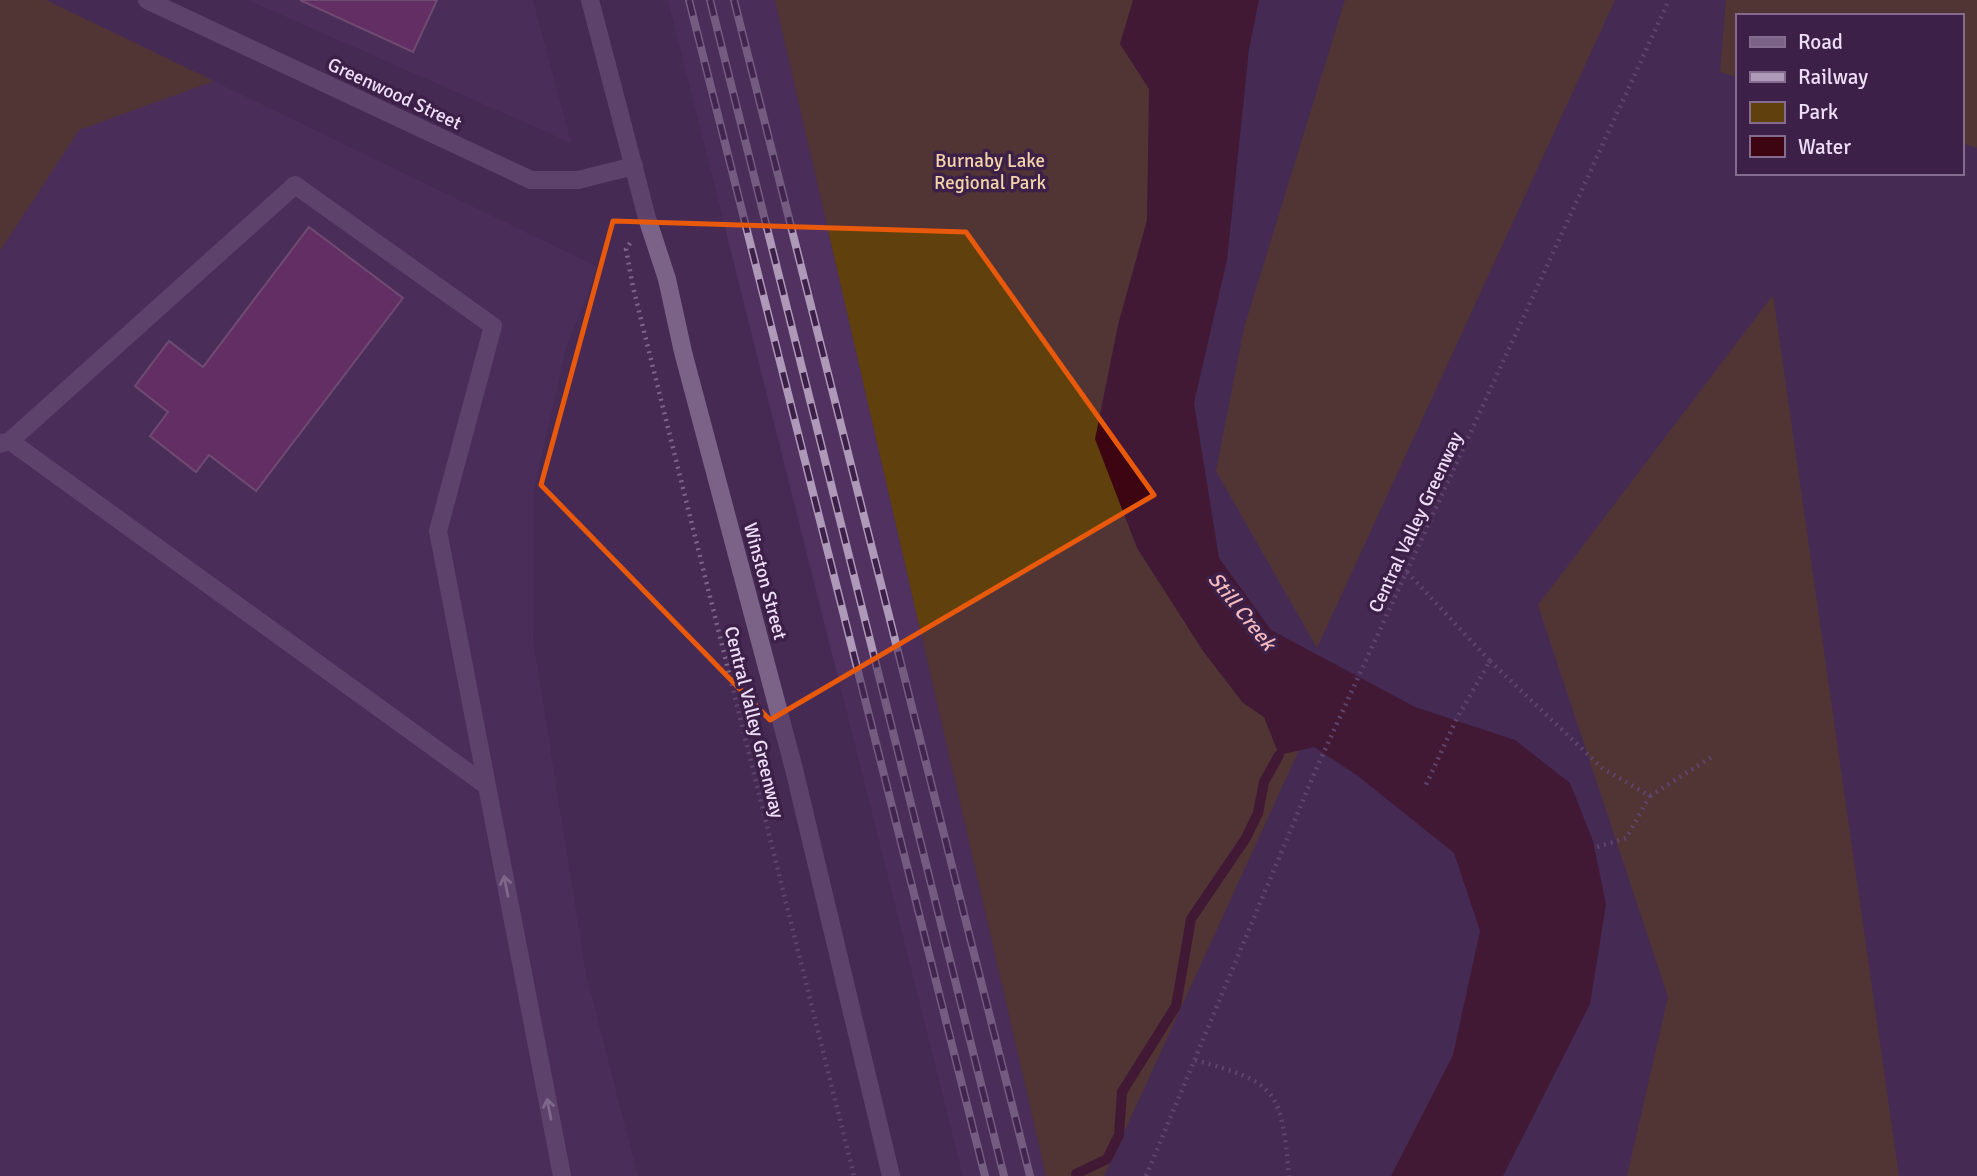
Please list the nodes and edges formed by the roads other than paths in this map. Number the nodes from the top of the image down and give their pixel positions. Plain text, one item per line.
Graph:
1 (147, 0) edge
2 (590, 0) edge
3 (634, 166) junction
4 (5, 443) edge
5 (487, 786) junction
6 (562, 1176) edge
7 (891, 1176) edge

1 - 3 street, Greenwood Street
2 - 3 street, Winston Street
3 - 7 street, Winston Street
4 - 5 street
4 - 5 street
6 -> 5 street

